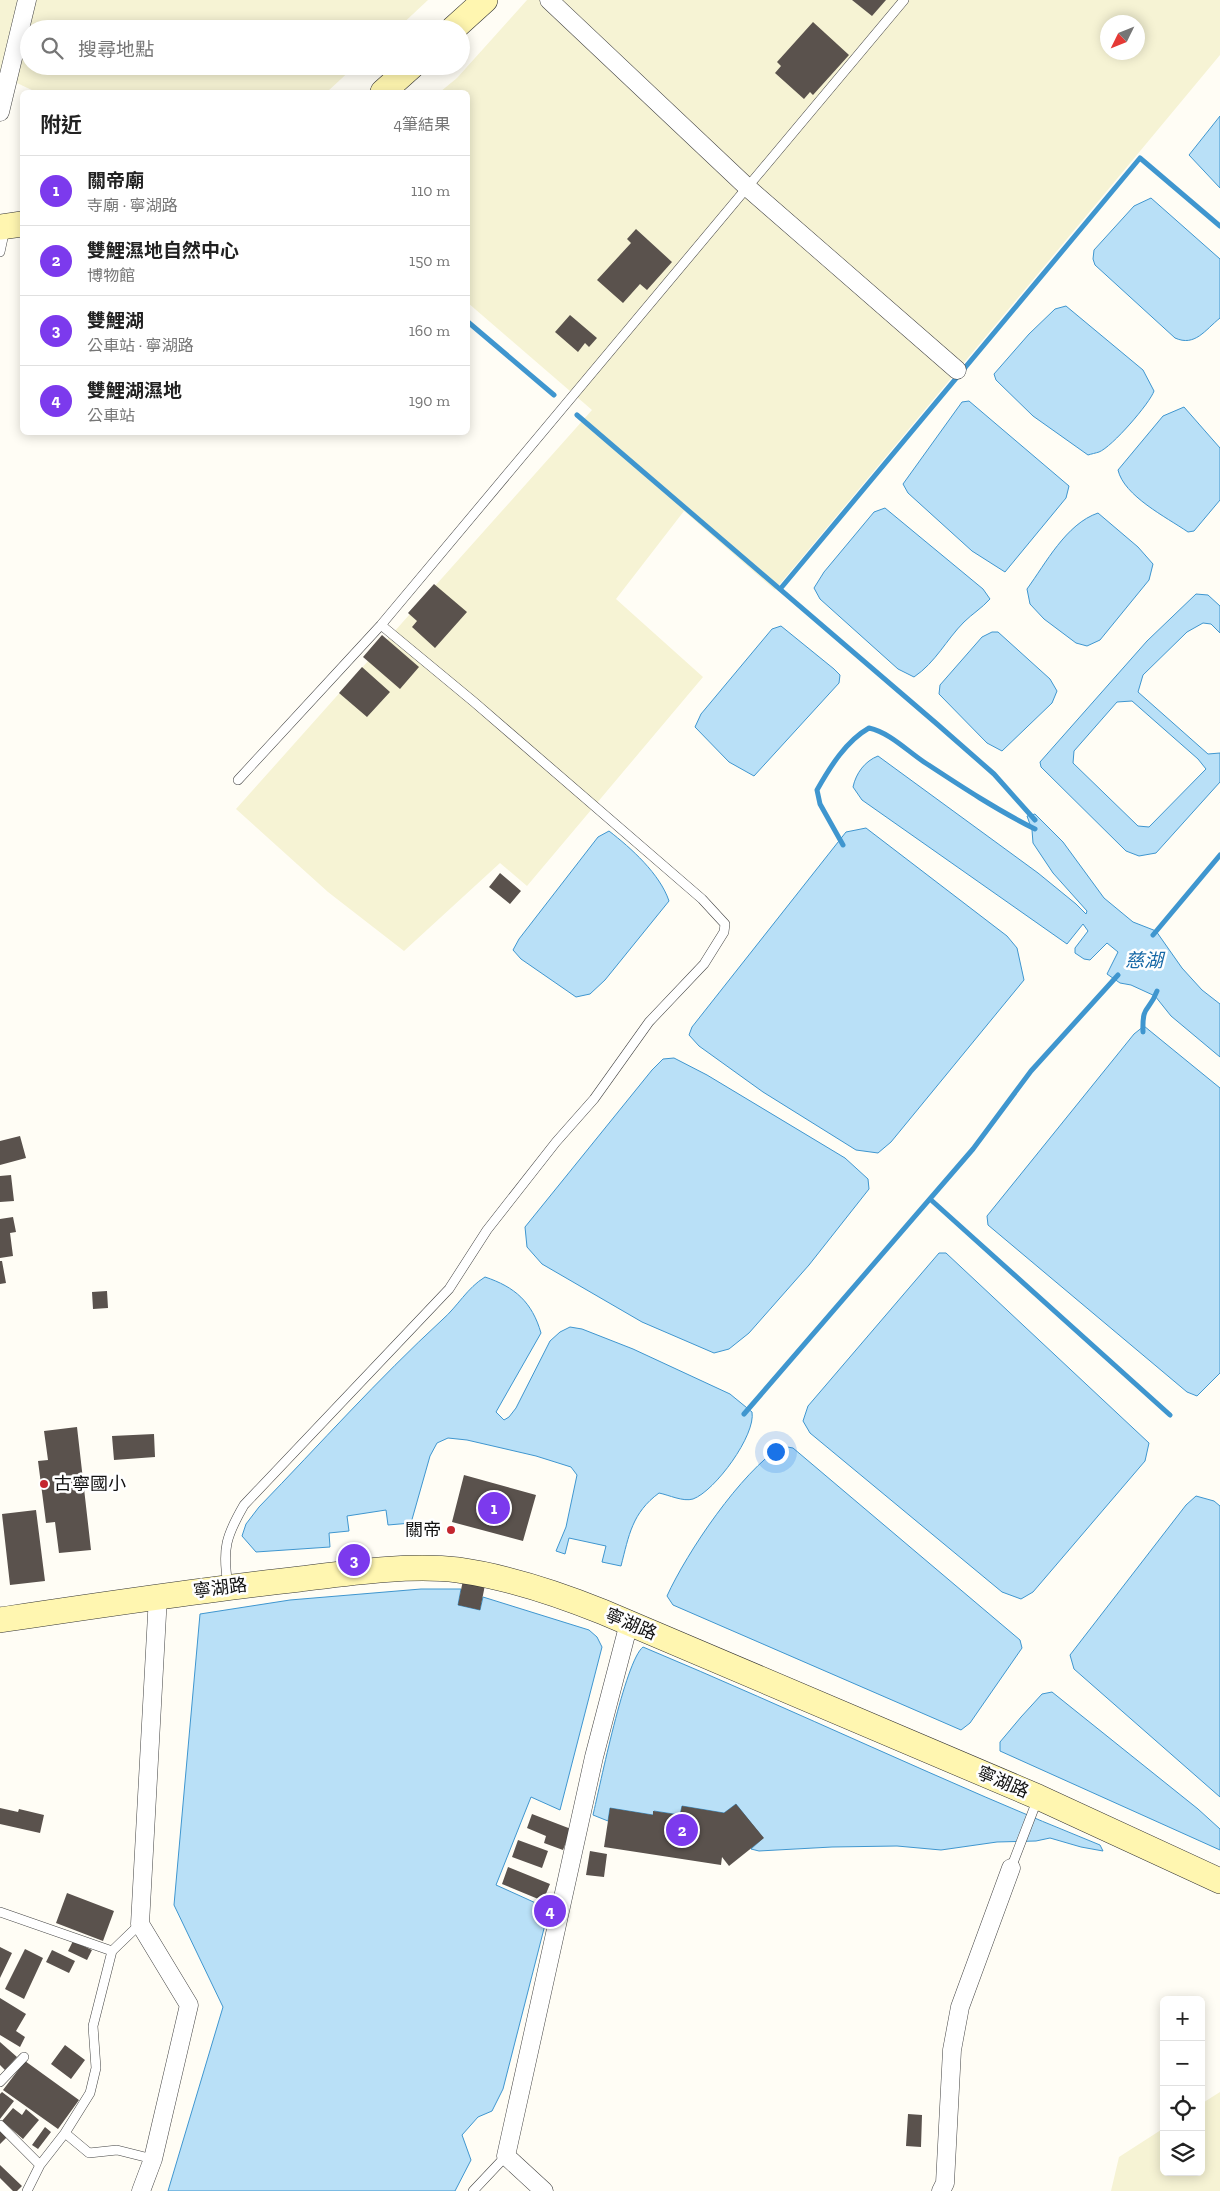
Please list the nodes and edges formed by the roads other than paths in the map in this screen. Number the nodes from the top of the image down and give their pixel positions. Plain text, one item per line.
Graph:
1 (27, 0) edge
2 (485, 0) edge
3 (549, 0) edge
4 (904, 0) edge
5 (22, 20) edge
6 (463, 20) edge
7 (20, 29) edge
8 (402, 75) edge
9 (385, 90) edge
10 (0, 112) edge
11 (747, 187) junction
12 (9, 226) edge
13 (0, 252) edge
14 (957, 370) dead end
15 (381, 625) junction
16 (238, 780) dead end
17 (229, 1586) junction
18 (158, 1596) junction
19 (0, 1620) edge
20 (629, 1623) junction
21 (1036, 1806) junction
22 (1011, 1868) joint
23 (1220, 1881) edge
24 (0, 1912) edge
25 (140, 1924) junction
26 (112, 1951) junction
27 (24, 2057) dead end
28 (0, 2082) edge
29 (0, 2125) edge
30 (65, 2133) junction
31 (506, 2156) junction
32 (153, 2159) junction
33 (40, 2165) junction
34 (27, 2191) edge
35 (141, 2191) edge
36 (473, 2191) edge
37 (544, 2191) edge
38 (941, 2191) edge

1 - 5 street
2 - 6 main road
3 - 11 street
4 - 11 lane
7 - 10 street
8 - 9 main road
11 - 14 street
11 - 15 lane
12 - 13 lane
15 - 16 lane
15 - 17 lane
17 - 18 main road, 寧湖路
17 - 20 main road, 寧湖路
18 - 19 main road, 寧湖路
18 - 25 street
20 - 21 main road, 寧湖路
20 - 31 street
21 - 22 lane
21 - 23 main road, 寧湖路
22 - 38 street
24 - 26 lane
25 - 26 lane
25 - 32 street
26 - 30 lane
27 - 28 lane
29 - 33 lane
30 - 32 lane
30 - 33 lane
31 - 36 lane
31 - 37 street
32 - 35 street
33 - 34 lane

